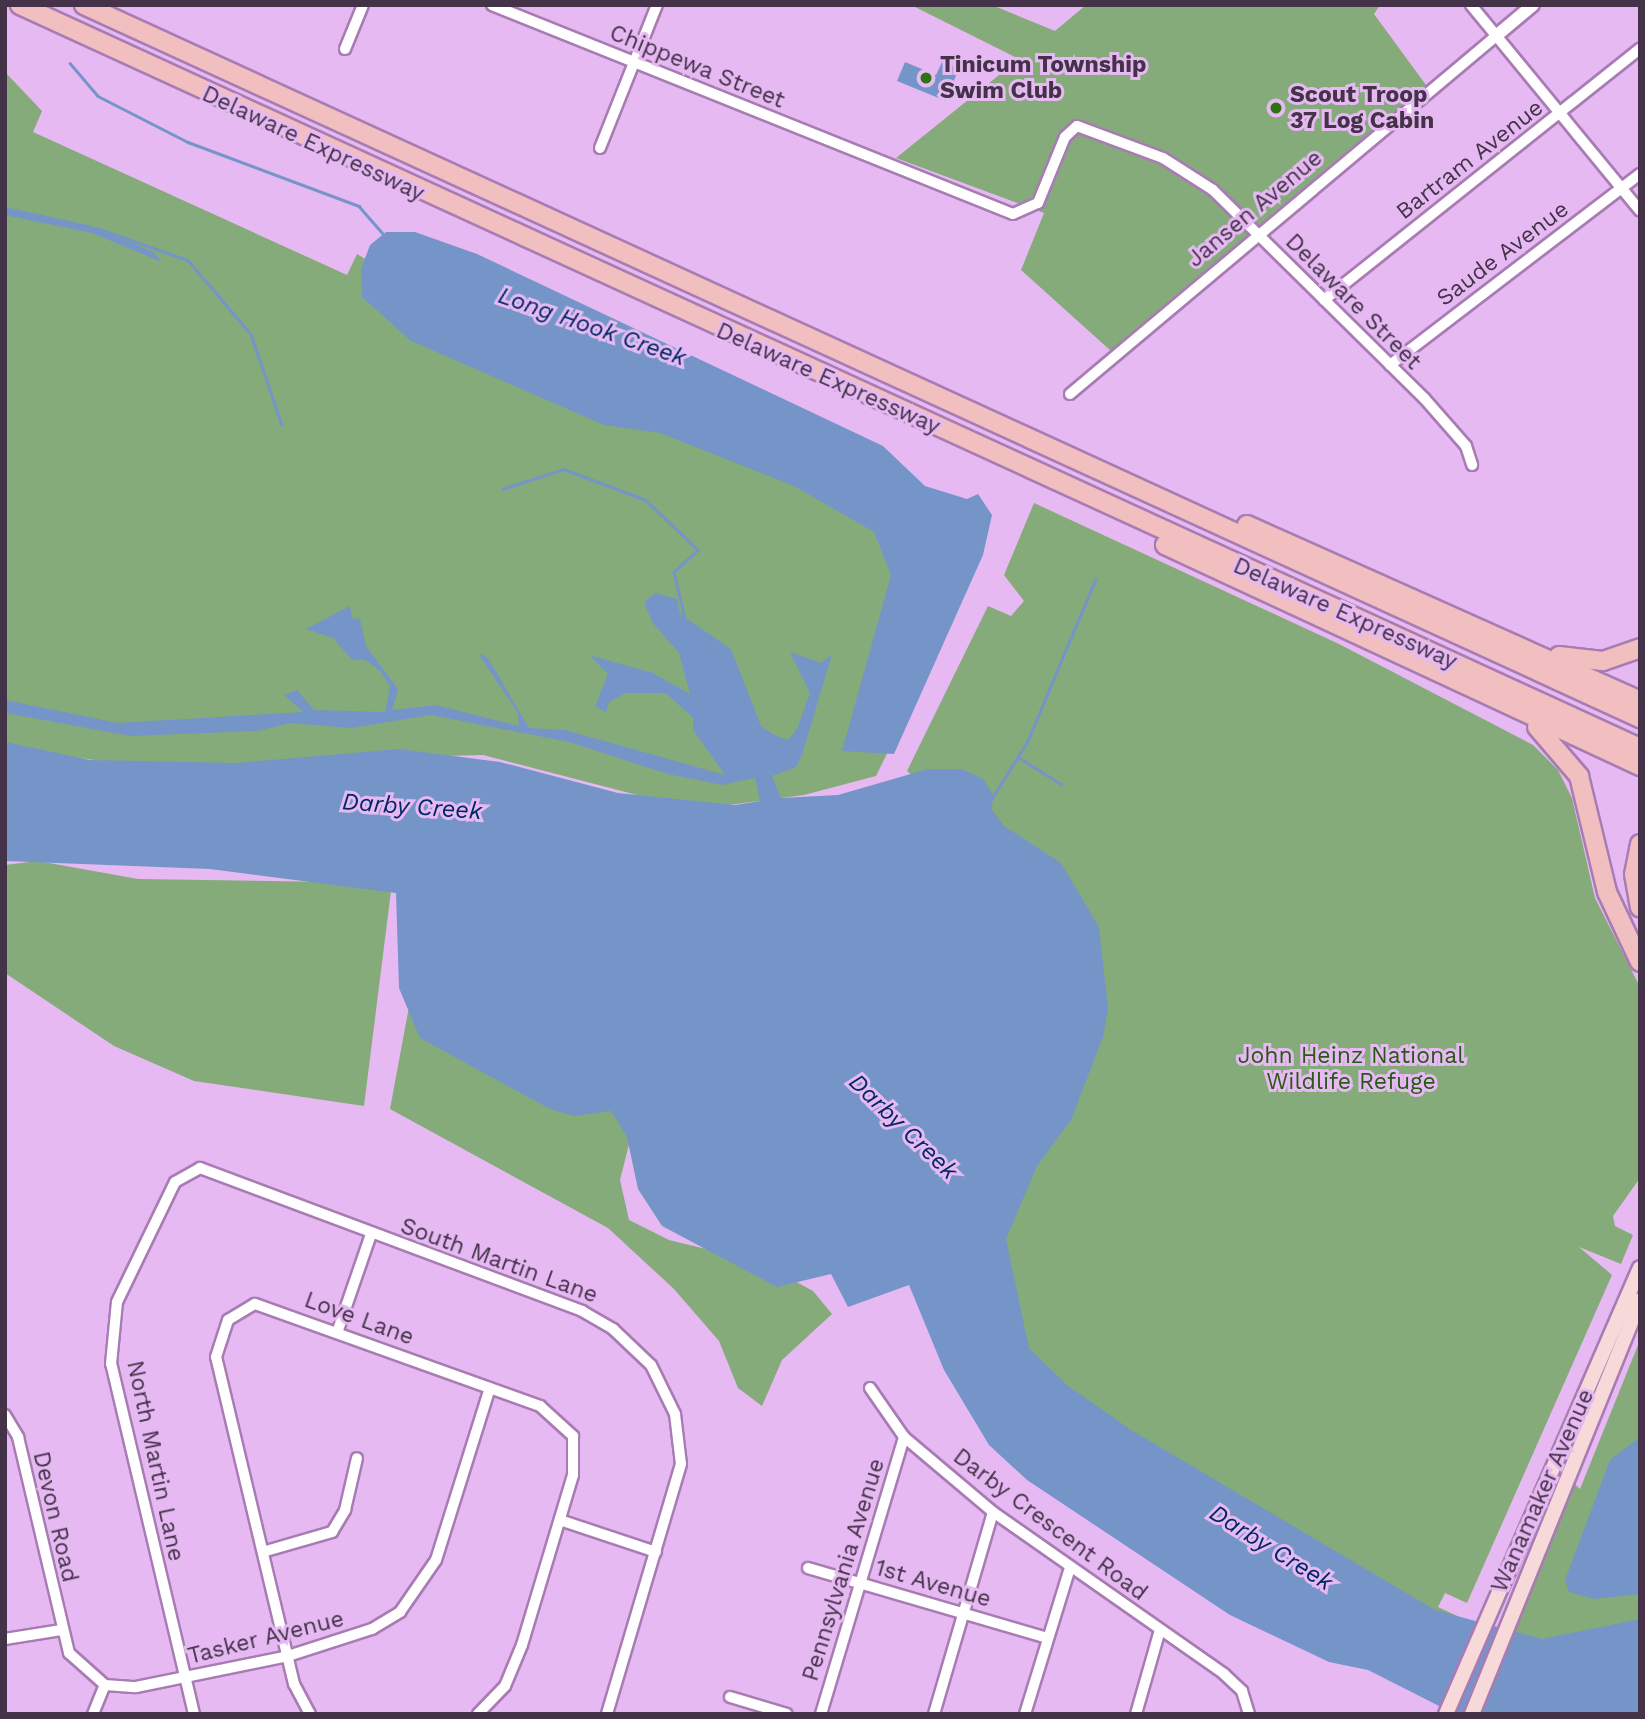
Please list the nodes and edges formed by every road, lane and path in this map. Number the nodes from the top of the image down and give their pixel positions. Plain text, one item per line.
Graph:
1 (20, 5) edge
2 (84, 5) edge
3 (363, 5) edge
4 (492, 5) edge
5 (657, 5) edge
6 (1471, 5) edge
7 (1533, 5) edge
8 (1496, 36) junction
9 (345, 49) dead end
10 (1640, 49) edge
11 (634, 62) junction
12 (1560, 113) junction
13 (600, 148) dead end
14 (889, 164) joint
15 (1640, 174) edge
16 (1621, 188) junction
17 (1640, 212) edge
18 (1257, 234) junction
19 (1324, 300) junction
20 (1390, 365) junction
21 (1070, 394) dead end
22 (1074, 458) junction
23 (1008, 461) junction
24 (1472, 465) dead end
25 (1508, 640) junction
26 (1640, 648) edge
27 (1474, 690) junction
28 (1640, 701) edge
29 (1640, 718) edge
30 (1640, 748) edge
31 (1640, 766) edge
32 (1640, 844) edge
33 (1640, 907) edge
34 (1640, 962) edge
35 (371, 1234) junction
36 (1640, 1268) edge
37 (1640, 1300) edge
38 (338, 1331) junction
39 (490, 1388) junction
40 (870, 1388) dead end
41 (5, 1415) edge
42 (904, 1437) junction
43 (357, 1458) dead end
44 (993, 1512) junction
45 (560, 1520) junction
46 (266, 1551) junction
47 (656, 1552) junction
48 (808, 1568) dead end
49 (1070, 1568) junction
50 (859, 1582) junction
51 (963, 1613) junction
52 (61, 1630) junction
53 (1160, 1630) junction
54 (1047, 1637) junction
55 (5, 1639) edge
56 (288, 1656) junction
57 (184, 1678) junction
58 (105, 1685) junction
59 (730, 1697) dead end
60 (93, 1714) edge
61 (194, 1714) edge
62 (310, 1714) edge
63 (478, 1714) edge
64 (607, 1714) edge
65 (787, 1714) edge
66 (821, 1714) edge
67 (934, 1714) edge
68 (1025, 1714) edge
69 (1136, 1714) edge
70 (1249, 1714) edge
71 (1446, 1714) edge
72 (1472, 1714) edge

1 - 23 highway, Delaware Expressway
2 - 22 highway, Delaware Expressway
3 - 9 street
4 - 11 street, Chippewa Street
5 - 11 street
6 - 8 street
7 - 8 street, Jansen Avenue
8 - 12 street
8 - 18 street, Jansen Avenue
10 - 12 street, Bartram Avenue
11 - 13 street
11 - 14 street, Chippewa Street
12 - 16 street
12 - 19 street, Bartram Avenue
14 - 18 street, Delaware Street
15 - 16 street, Saude Avenue
16 - 17 street
16 - 20 street, Saude Avenue
18 - 19 street, Delaware Street
18 - 21 street, Jansen Avenue
19 - 20 street, Delaware Street
20 - 24 street, Delaware Street
22 - 25 highway
22 - 29 highway, Delaware Expressway
23 - 27 highway
23 - 30 highway, Delaware Expressway
25 - 26 highway
25 - 28 highway
27 - 31 highway
27 - 34 highway
32 - 33 highway
35 - 38 street
35 - 47 street, South Martin Lane
35 - 57 street, North Martin Lane
36 - 71 main road, Wanamaker Avenue
37 - 72 main road, Wanamaker Avenue
38 - 39 street, Love Lane
38 - 46 street, Love Lane
39 - 45 street, Love Lane
39 - 56 street, Tasker Avenue
40 - 42 street, Darby Crescent Road
41 - 52 street, Devon Road
42 - 44 street, Darby Crescent Road
42 - 50 street, Pennsylvania Avenue
43 - 46 street
44 - 49 street, Darby Crescent Road
44 - 51 street
45 - 47 street
45 - 63 street, Love Lane
46 - 56 street, Love Lane
47 - 64 street, South Martin Lane
48 - 50 street, 1st Avenue
49 - 53 street, Darby Crescent Road
49 - 54 street
50 - 51 street, 1st Avenue
50 - 66 street, Pennsylvania Avenue
51 - 54 street, 1st Avenue
51 - 67 street
52 - 55 street
52 - 58 street
53 - 69 street
53 - 70 street, Darby Crescent Road
54 - 68 street
56 - 57 street, Tasker Avenue
56 - 62 street, Love Lane
57 - 58 street, Tasker Avenue
57 - 61 street, North Martin Lane
58 - 60 street
59 - 65 street

